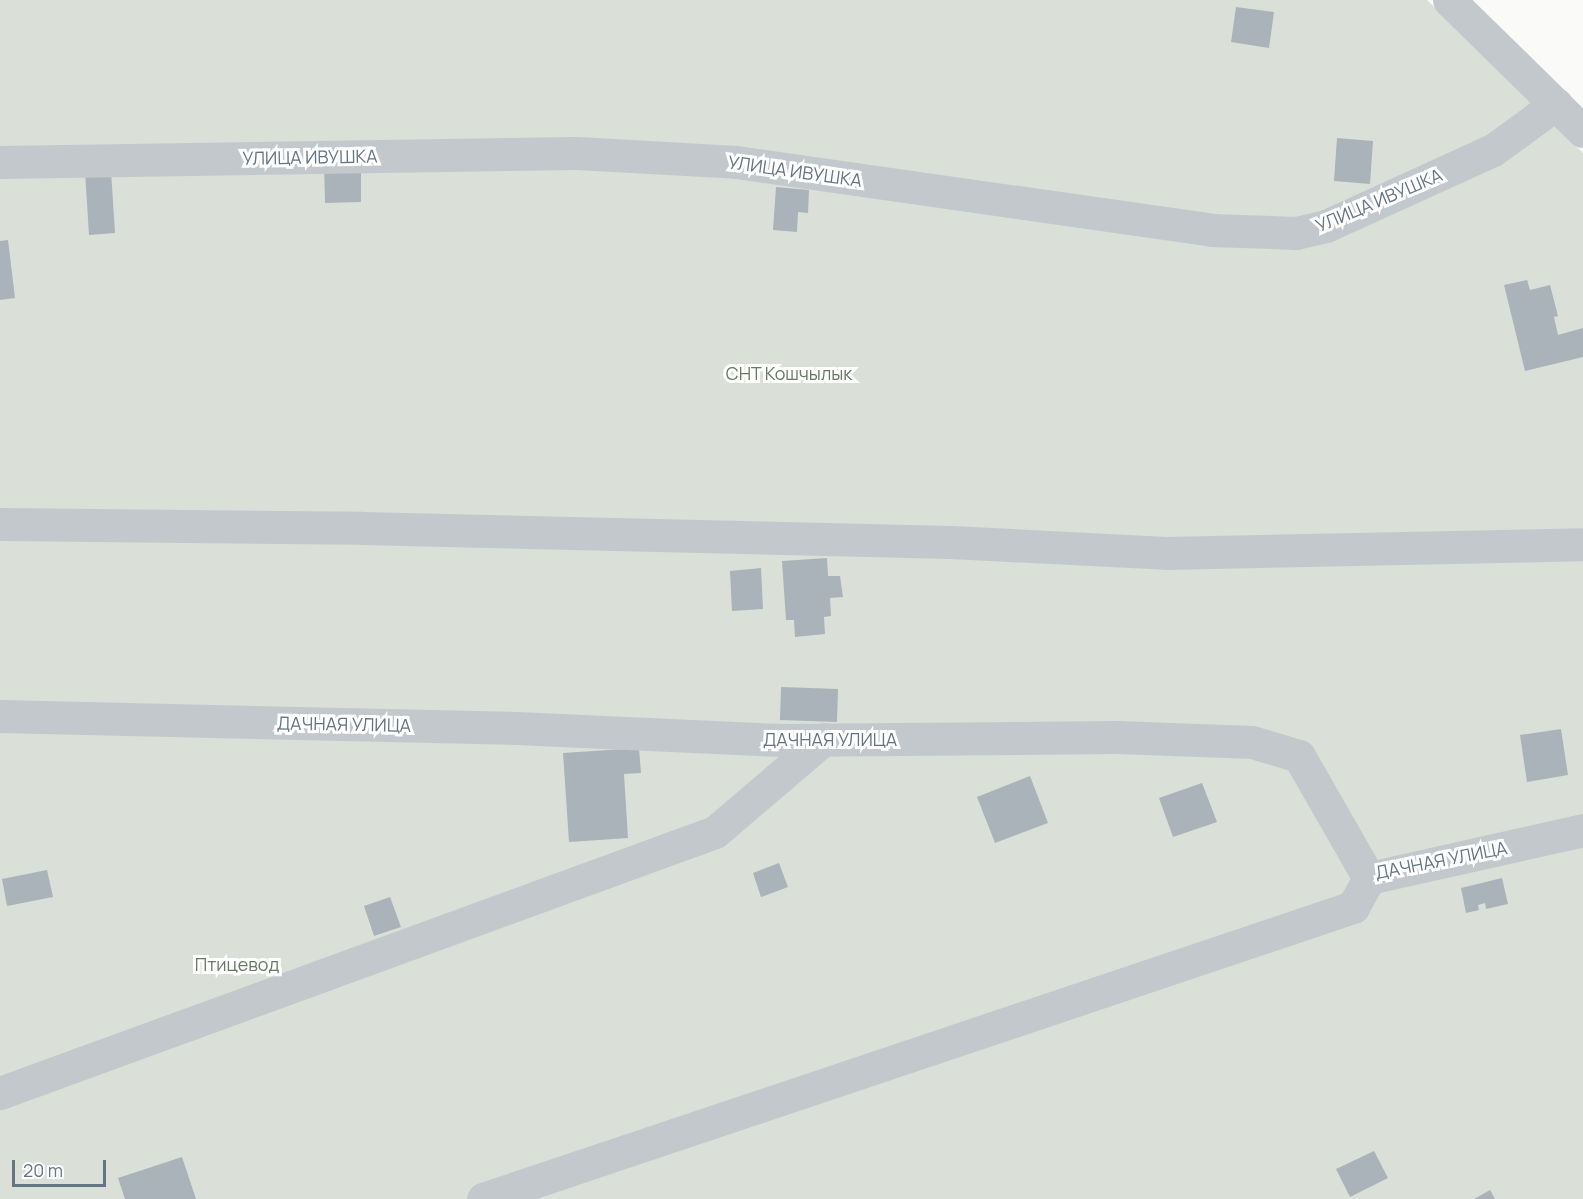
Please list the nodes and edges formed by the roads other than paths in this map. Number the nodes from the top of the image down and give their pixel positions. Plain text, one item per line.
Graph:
1 (1449, 0) edge
2 (1556, 104) junction
3 (1583, 131) edge
4 (0, 162) edge
5 (0, 524) edge
6 (1583, 544) edge
7 (0, 716) edge
8 (824, 739) junction
9 (1583, 830) edge
10 (1369, 878) junction
11 (0, 1093) edge
12 (483, 1199) edge

1 - 2 street
2 - 3 street
2 - 4 street, УЛИЦА ИВУШКА
5 - 6 street
7 - 8 street, ДАЧНАЯ УЛИЦА
8 - 10 street, ДАЧНАЯ УЛИЦА
8 - 11 street
9 - 10 street, ДАЧНАЯ УЛИЦА
10 - 12 street

